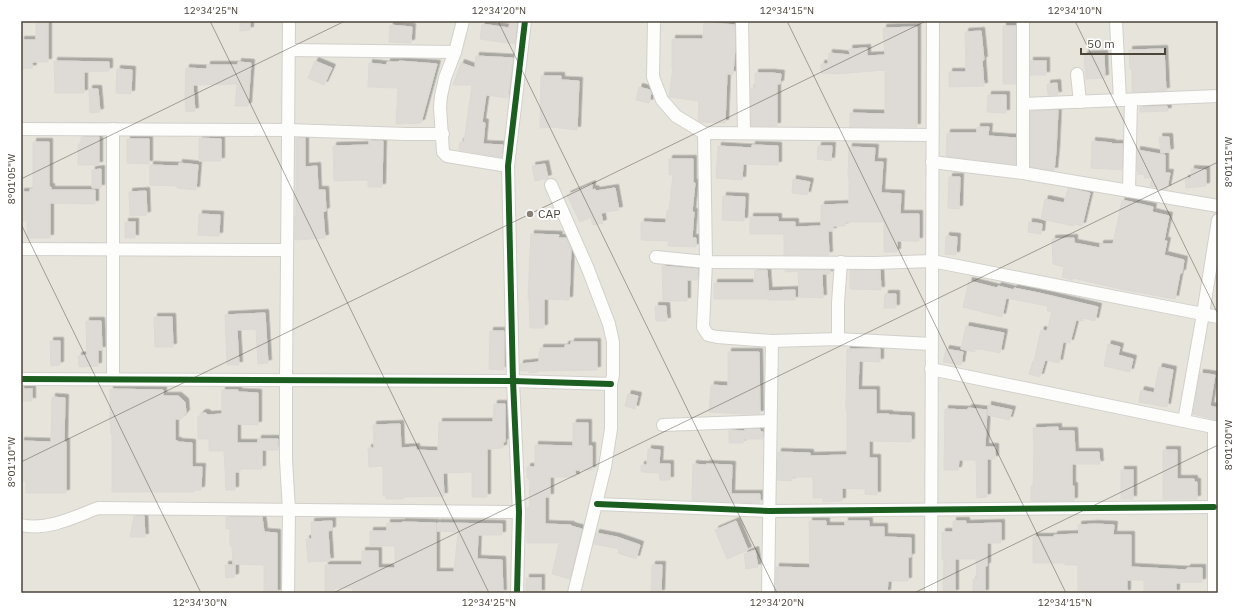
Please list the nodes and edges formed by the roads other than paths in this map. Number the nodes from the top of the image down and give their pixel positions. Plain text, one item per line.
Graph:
1 (289, 21) edge
2 (463, 21) edge
3 (525, 21) edge
4 (654, 21) edge
5 (742, 21) edge
6 (932, 21) edge
7 (1023, 21) edge
8 (1116, 21) edge
9 (289, 50) junction
10 (455, 52) junction
11 (1077, 74) dead end
12 (1218, 96) edge
13 (1126, 100) junction
14 (1080, 102) junction
15 (1023, 104) junction
16 (21, 129) edge
17 (113, 129) junction
18 (288, 130) junction
19 (704, 133) junction
20 (744, 133) junction
21 (443, 134) junction
22 (932, 135) junction
23 (932, 162) junction
24 (508, 166) junction
25 (1023, 173) junction
26 (551, 185) dead end
27 (1129, 191) junction
28 (1218, 206) edge
29 (1218, 220) edge
30 (21, 249) edge
31 (113, 249) junction
32 (287, 250) junction
33 (656, 257) dead end
34 (932, 260) junction
35 (706, 262) junction
36 (842, 262) junction
37 (1203, 314) junction
38 (1218, 317) edge
39 (838, 339) junction
40 (772, 341) junction
41 (932, 344) junction
42 (932, 369) junction
43 (21, 379) edge
44 (113, 379) junction
45 (286, 380) junction
46 (514, 381) junction
47 (610, 384) junction
48 (770, 421) junction
49 (1184, 421) junction
50 (663, 425) dead end
51 (1216, 428) edge
52 (597, 504) junction
53 (1214, 507) junction
54 (289, 510) junction
55 (931, 510) junction
56 (769, 511) junction
57 (519, 512) junction
58 (21, 525) edge
59 (288, 593) edge
60 (517, 593) edge
61 (574, 593) edge
62 (768, 593) edge
63 (931, 593) edge
64 (1214, 593) edge

1 - 9 street
2 - 10 street
3 - 24 street
4 - 19 street
5 - 20 street
6 - 22 street
7 - 15 street
8 - 13 street
9 - 10 street
9 - 18 street
10 - 21 street
11 - 14 street
12 - 13 street
13 - 14 street
13 - 27 street
14 - 15 street
15 - 25 street
16 - 17 street
17 - 18 street
17 - 31 street
18 - 21 street
18 - 32 street
19 - 20 street
19 - 35 street
20 - 22 street
21 - 24 street
22 - 23 street
23 - 25 street
23 - 34 street
24 - 46 street
25 - 27 street
26 - 47 street
27 - 28 street
29 - 37 street
30 - 31 street
31 - 32 street
31 - 44 street
32 - 45 street
33 - 35 street
34 - 36 street
34 - 37 street
34 - 41 street
35 - 36 street
35 - 40 street
36 - 39 street
37 - 38 street
37 - 49 street
39 - 40 street
39 - 41 street
40 - 48 street
41 - 42 street
42 - 49 street
42 - 55 street
43 - 44 street
44 - 45 street
45 - 46 street
45 - 54 street
46 - 47 street
46 - 57 street
47 - 52 street
48 - 50 street
48 - 56 street
49 - 51 street
51 - 53 street
52 - 56 street
52 - 61 street
53 - 55 street
53 - 64 street
54 - 57 street
54 - 58 street
54 - 59 street
55 - 56 street
55 - 63 street
56 - 62 street
57 - 60 street

